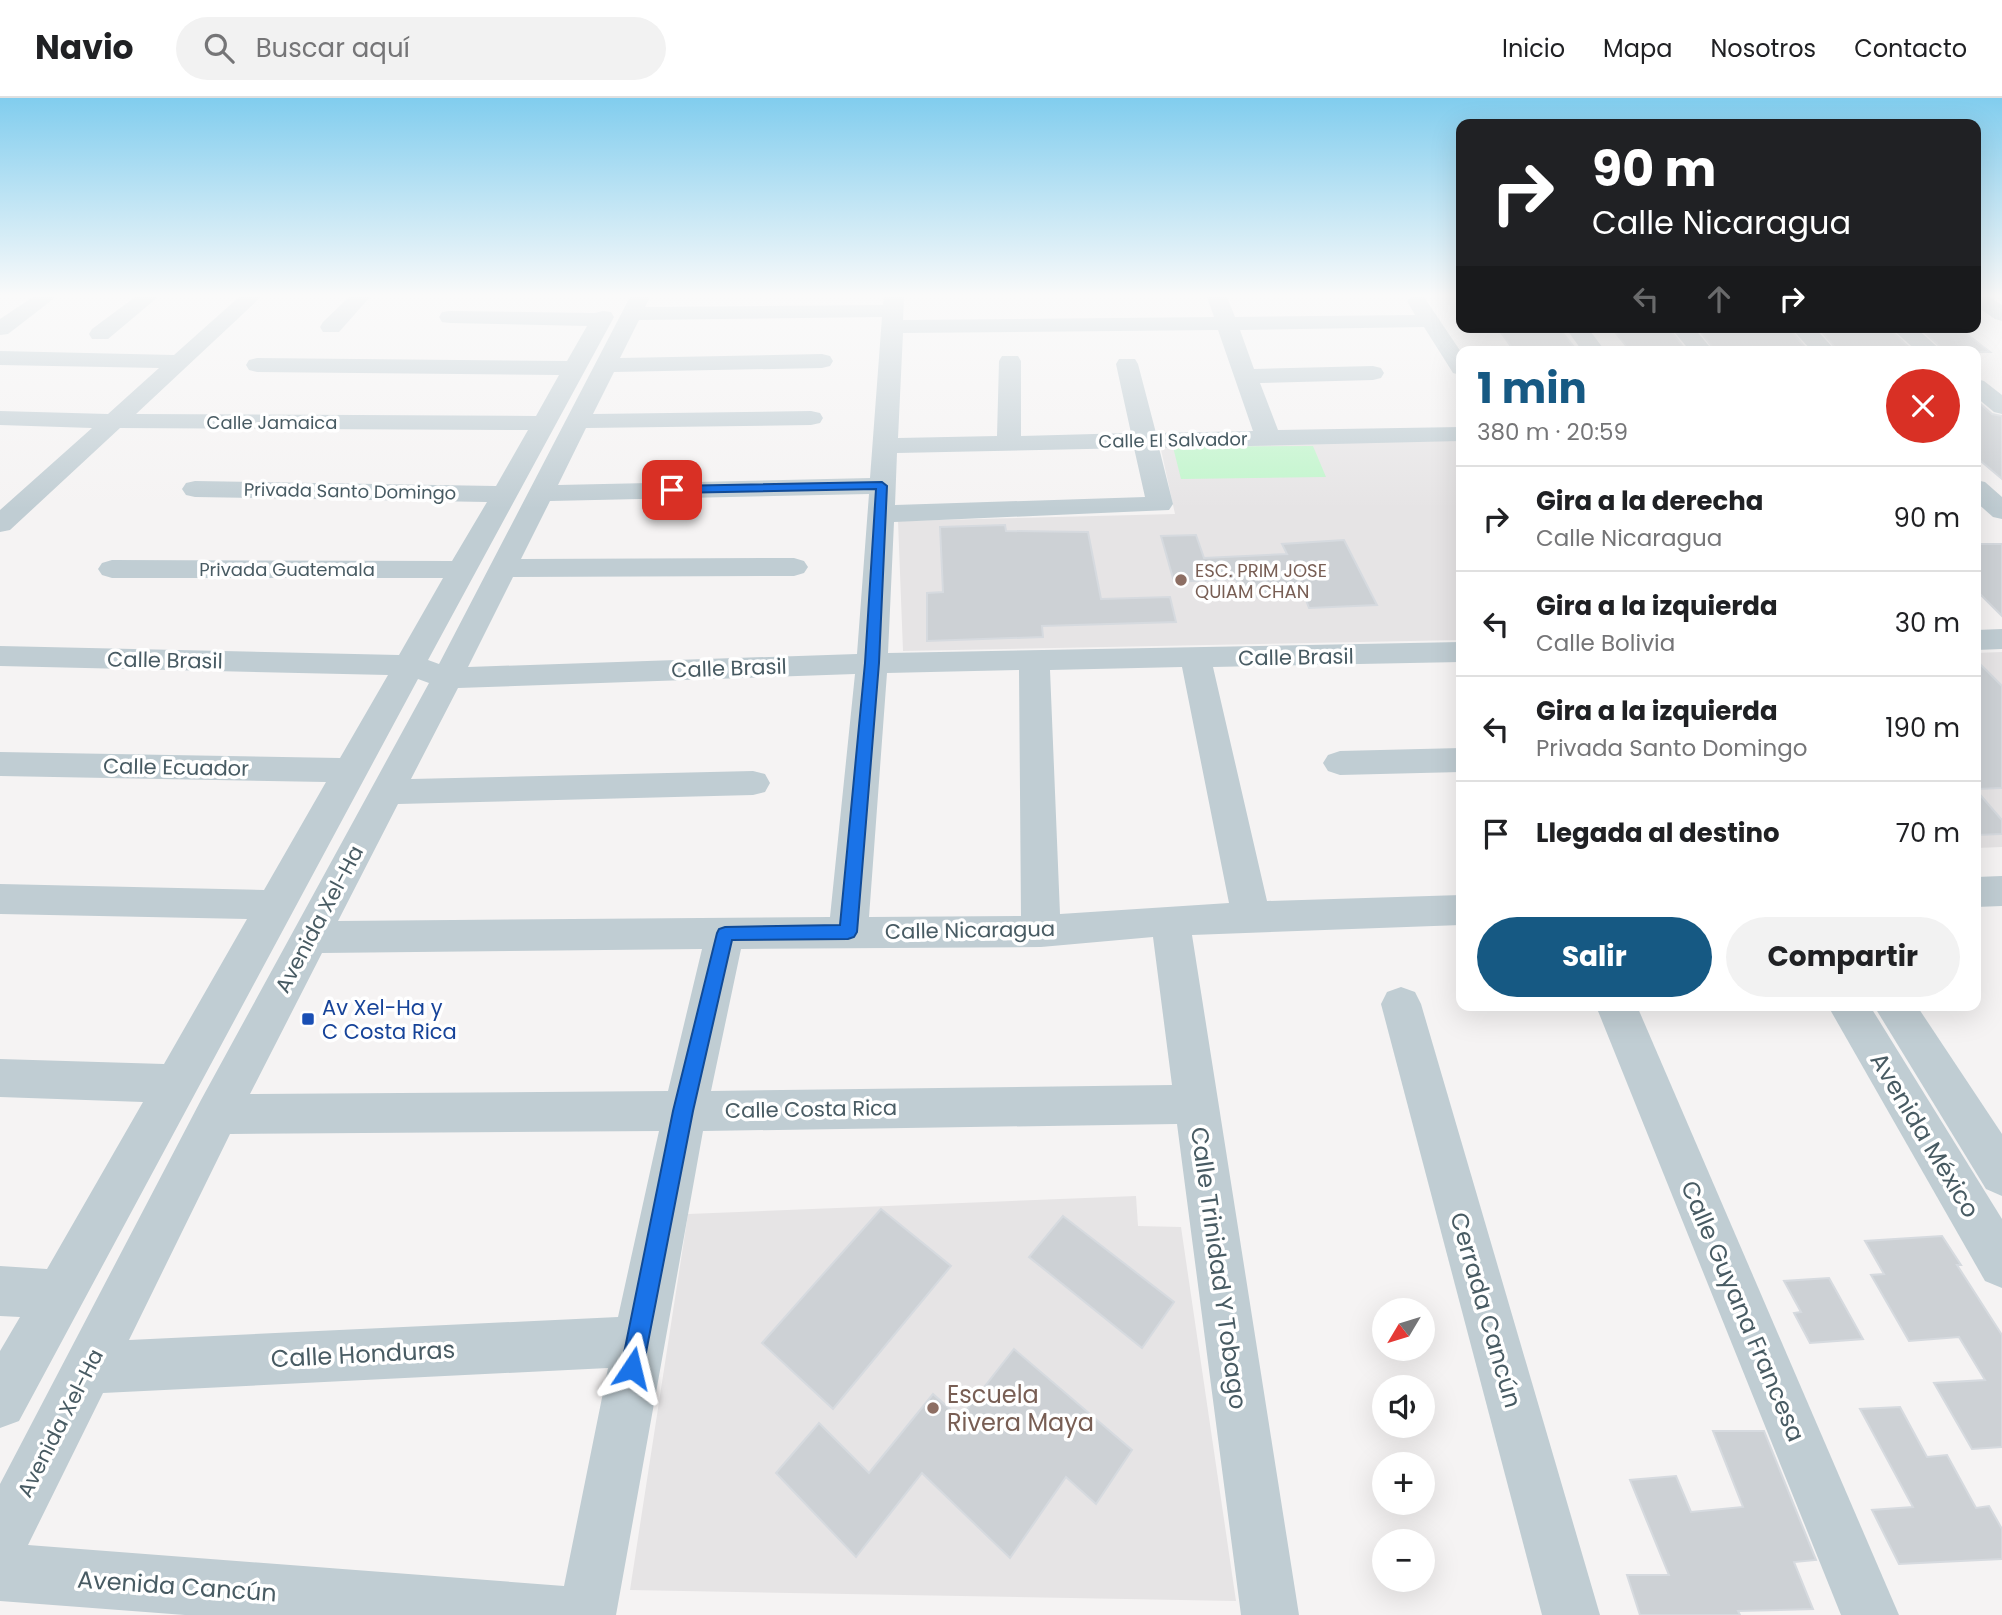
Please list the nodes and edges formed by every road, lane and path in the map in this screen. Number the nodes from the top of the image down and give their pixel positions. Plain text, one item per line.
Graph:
1 (172, 368) edge
2 (553, 368) edge
3 (575, 368) joint
4 (604, 368) edge
5 (889, 368) edge
6 (1010, 368) edge
7 (1129, 368) edge
8 (1242, 368) edge
9 (1373, 373) dead end
10 (1245, 376) junction
11 (0, 418) edge
12 (810, 418) dead end
13 (113, 421) junction
14 (577, 421) junction
15 (544, 423) junction
16 (1456, 434) edge
17 (1268, 438) junction
18 (1144, 441) junction
19 (1009, 443) junction
20 (884, 446) junction
21 (11, 484) dead end
22 (42, 485) junction
23 (882, 486) junction
24 (195, 489) dead end
25 (541, 492) junction
26 (1981, 492) edge
27 (505, 494) junction
28 (2002, 511) edge
29 (880, 513) junction
30 (0, 524) edge
31 (794, 567) dead end
32 (502, 568) junction
33 (112, 569) dead end
34 (463, 569) junction
35 (1456, 653) edge
36 (0, 656) edge
37 (1196, 659) junction
38 (1034, 661) junction
39 (872, 663) junction
40 (428, 672) junction
41 (1456, 760) edge
42 (1340, 763) dead end
43 (0, 764) edge
44 (369, 781) junction
45 (753, 783) dead end
46 (2002, 891) edge
47 (1981, 892) edge
48 (0, 899) edge
49 (276, 905) junction
50 (1456, 910) edge
51 (1251, 917) junction
52 (1170, 920) junction
53 (1041, 931) junction
54 (848, 932) junction
55 (725, 933) junction
56 (310, 937) junction
57 (1401, 1004) dead end
58 (1618, 1011) edge
59 (1851, 1011) edge
60 (1897, 1011) edge
61 (0, 1078) edge
62 (177, 1084) junction
63 (1195, 1104) junction
64 (683, 1111) junction
65 (217, 1114) junction
66 (2002, 1174) edge
67 (2002, 1264) edge
68 (0, 1291) edge
69 (60, 1294) junction
70 (637, 1341) junction
71 (89, 1368) junction
72 (0, 1402) edge
73 (0, 1542) edge
74 (0, 1572) edge
75 (563, 1615) edge
76 (587, 1615) edge
77 (1270, 1615) edge
78 (1571, 1615) edge
79 (1870, 1615) edge

1 - 13 street
2 - 3 street
3 - 15 street, Avenida Xel-Ha
4 - 14 street, Avenida Xel-Ha
5 - 20 street
6 - 19 street
7 - 18 street
8 - 10 street
9 - 10 street
10 - 17 street
11 - 13 street, Calle Jamaica
12 - 14 street
13 - 15 street, Calle Jamaica
13 - 22 street
14 - 25 street, Avenida Xel-Ha
15 - 27 street, Avenida Xel-Ha
16 - 17 street, Calle El Salvador
17 - 18 street, Calle El Salvador
18 - 19 street, Calle El Salvador
18 - 29 street
19 - 20 street, Calle El Salvador
20 - 23 street
21 - 22 street
22 - 30 street
23 - 25 street
23 - 29 street
24 - 27 street, Privada Santo Domingo
25 - 32 street, Avenida Xel-Ha
26 - 28 street
27 - 34 street, Avenida Xel-Ha
29 - 39 street
31 - 32 street
32 - 40 street, Avenida Xel-Ha
33 - 34 street, Privada Guatemala
34 - 40 street, Avenida Xel-Ha
35 - 37 street, Calle Brasil
36 - 40 street, Calle Brasil
37 - 38 street, Calle Brasil
37 - 51 street
38 - 39 street, Calle Brasil
38 - 53 street
39 - 40 street, Calle Brasil
39 - 54 street
40 - 44 street, Avenida Xel-Ha
41 - 42 street
43 - 44 street, Calle Ecuador
44 - 45 street, Calle Ecuador
44 - 49 street, Avenida Xel-Ha
44 - 56 street, Avenida Xel-Ha
46 - 47 street
48 - 49 street
49 - 62 street, Avenida Xel-Ha
50 - 51 street, Calle Nicaragua
51 - 52 street, Calle Nicaragua
52 - 53 street, Calle Nicaragua
52 - 63 street, Calle Trinidad Y Tobago
53 - 54 street, Calle Nicaragua
54 - 55 street, Calle Nicaragua
55 - 56 street, Calle Nicaragua
55 - 64 street
56 - 65 street, Avenida Xel-Ha
57 - 78 street, Cerrada Cancún
58 - 79 street, Calle Guyana Francesa
59 - 67 street, Avenida México
60 - 66 street, Avenida México
61 - 62 street
62 - 69 street, Avenida Xel-Ha
63 - 64 street, Calle Costa Rica
63 - 77 street, Calle Trinidad Y Tobago
64 - 65 street, Calle Costa Rica
64 - 70 street
65 - 71 street, Avenida Xel-Ha
68 - 69 street
69 - 72 street, Avenida Xel-Ha
70 - 71 street, Calle Honduras
70 - 76 street
71 - 73 street, Avenida Xel-Ha
74 - 75 street, Avenida Cancún

